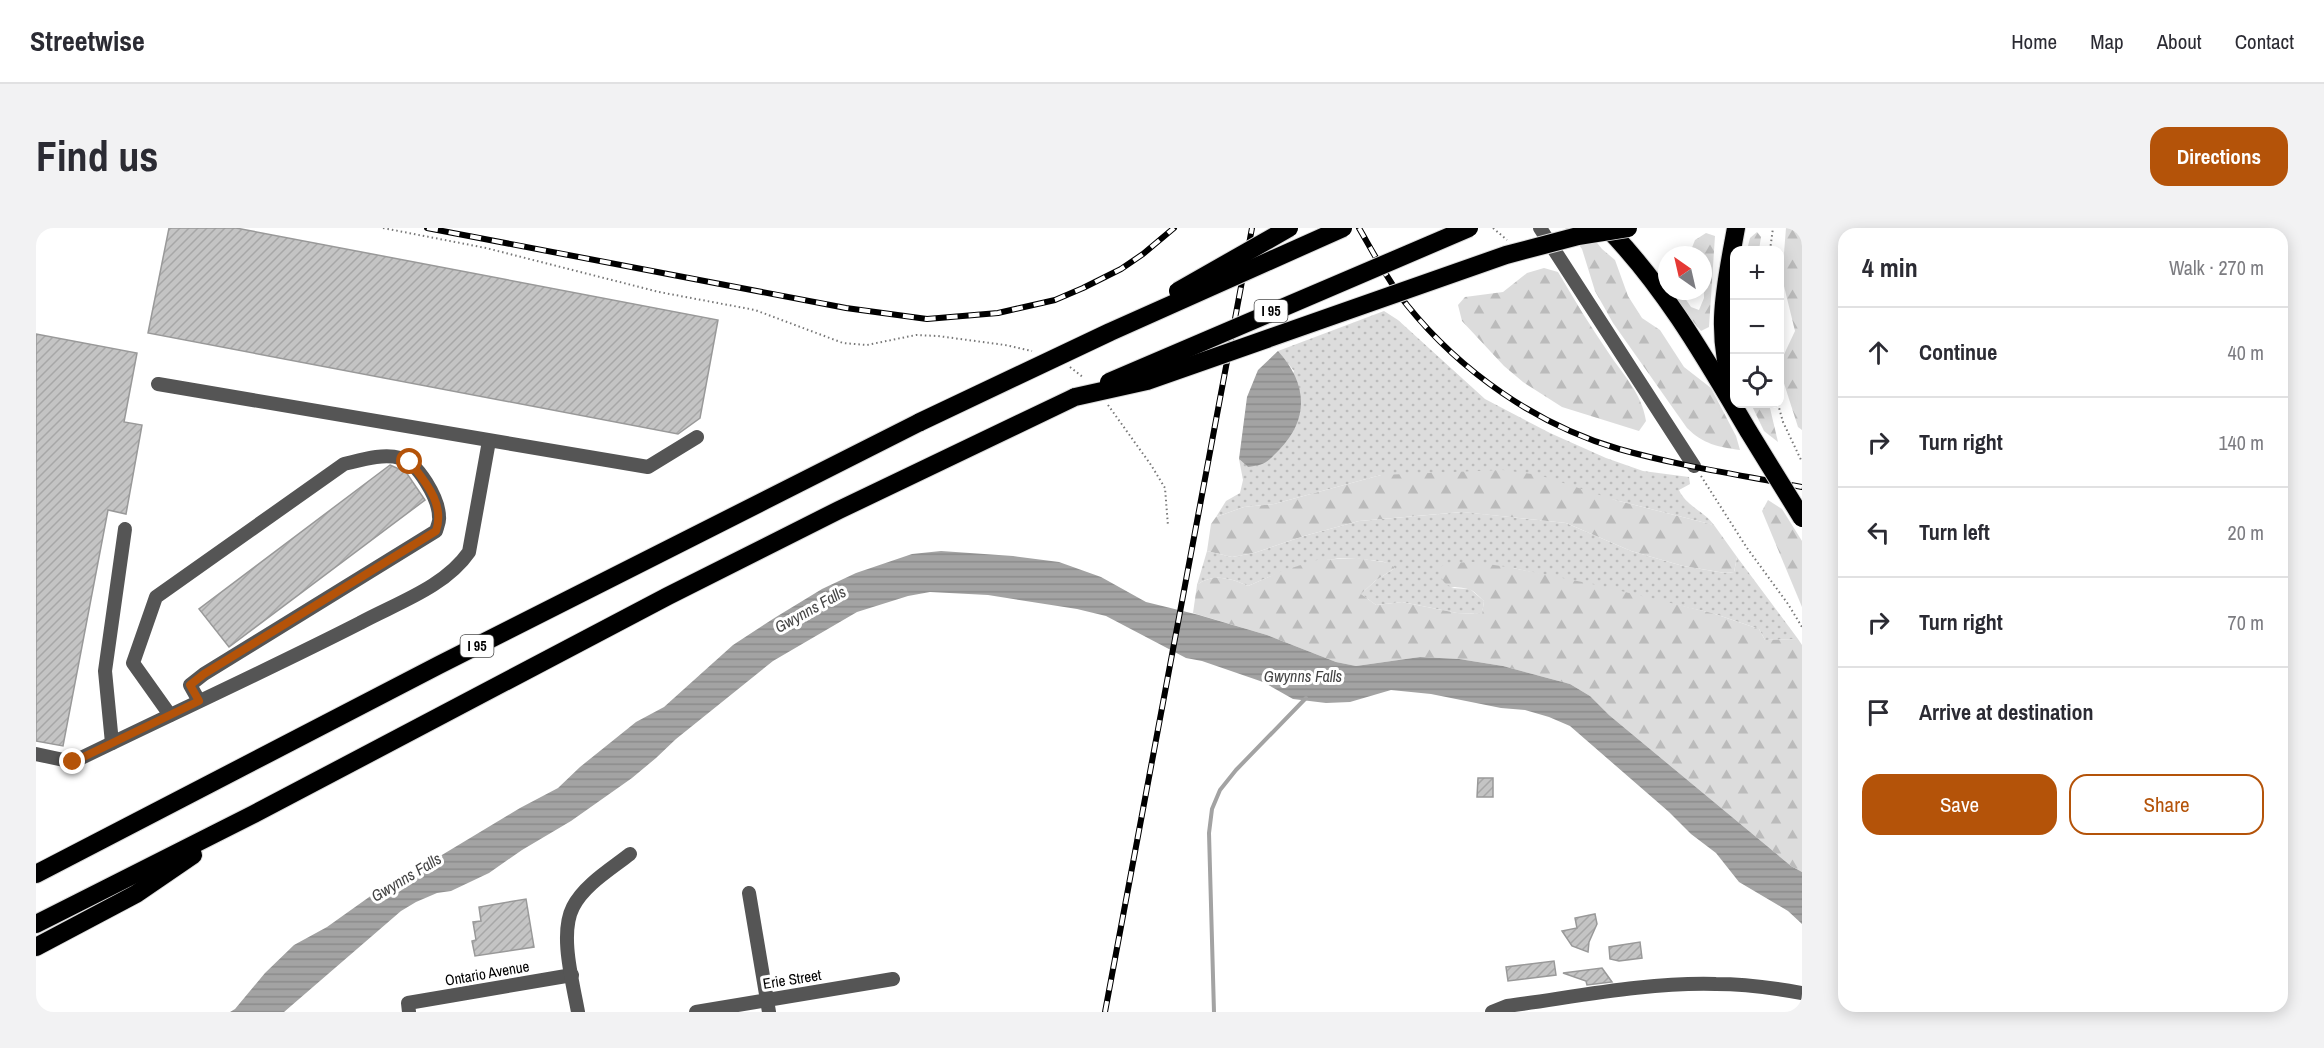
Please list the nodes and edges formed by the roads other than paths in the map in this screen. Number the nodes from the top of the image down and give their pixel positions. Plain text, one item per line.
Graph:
1 (1289, 228) edge
2 (1343, 228) edge
3 (1469, 228) edge
4 (1540, 228) edge
5 (1607, 228) edge
6 (1628, 228) edge
7 (1736, 230) edge
8 (1110, 332) junction
9 (1730, 379) edge
10 (158, 384) dead end
11 (1075, 398) junction
12 (1740, 408) edge
13 (1749, 432) junction
14 (698, 436) dead end
15 (489, 441) junction
16 (1694, 466) road end
17 (1802, 518) edge
18 (125, 529) dead end
19 (199, 701) junction
20 (170, 715) junction
21 (112, 743) junction
22 (36, 754) edge
23 (254, 814) junction
24 (630, 854) dead end
25 (36, 874) edge
26 (749, 893) dead end
27 (36, 924) edge
28 (36, 947) edge
29 (572, 975) junction
30 (893, 979) dead end
31 (1802, 993) edge
32 (768, 1006) edge
33 (409, 1007) edge
34 (578, 1012) edge
35 (696, 1012) edge
36 (1492, 1012) edge

1 - 8 highway, bridge
2 - 8 highway, I 95, bridge
3 - 11 highway, I 95, bridge
4 - 16 street
5 - 13 highway
6 - 11 highway, bridge
7 - 9 highway
8 - 25 highway, I 95, bridge
10 - 15 street
11 - 23 highway, I 95
12 - 13 highway
13 - 17 highway, bridge
14 - 15 street
15 - 19 street
18 - 21 street
19 - 20 street
19 - 20 street
20 - 21 street
21 - 22 street
23 - 27 highway, I 95
23 - 28 highway
24 - 29 street
26 - 32 street
29 - 33 street, Ontario Avenue
29 - 34 street
30 - 32 street, Erie Street
31 - 36 street
32 - 35 street, Erie Street

